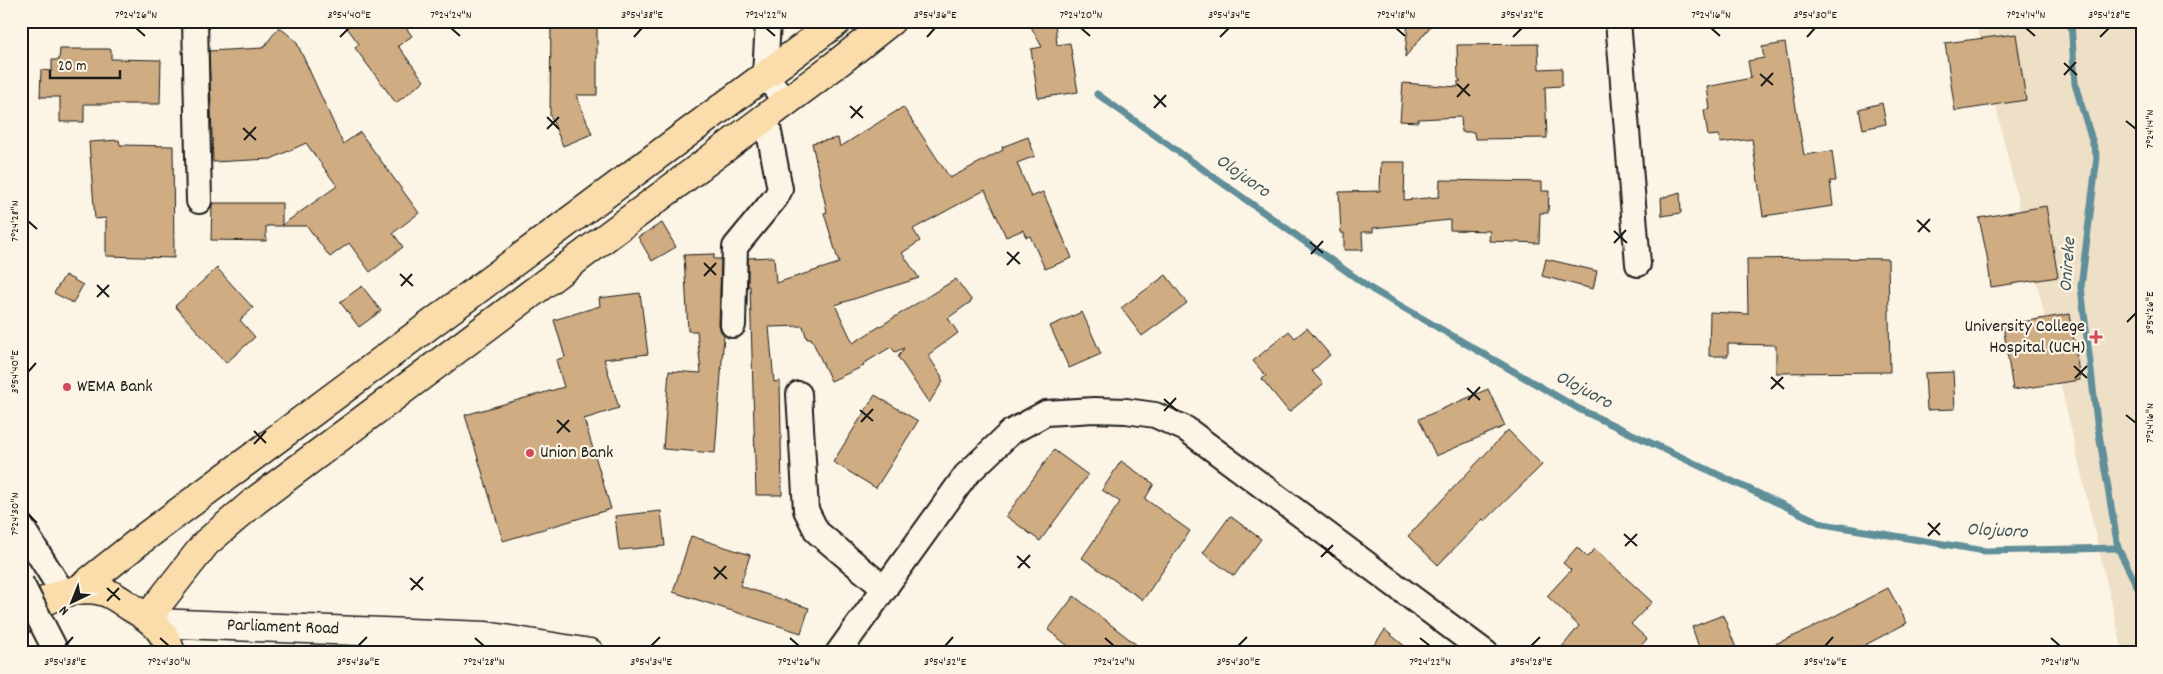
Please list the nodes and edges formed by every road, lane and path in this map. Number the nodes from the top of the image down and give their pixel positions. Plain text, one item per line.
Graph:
1 (195, 21) edge
2 (768, 21) edge
3 (838, 21) edge
4 (891, 21) edge
5 (1618, 21) edge
6 (765, 75) junction
7 (776, 109) junction
8 (199, 202) dead end
9 (1638, 264) dead end
10 (733, 325) dead end
11 (799, 394) dead end
12 (21, 526) edge
13 (21, 583) edge
14 (884, 589) junction
15 (70, 592) junction
16 (21, 620) edge
17 (152, 620) junction
18 (57, 653) edge
19 (171, 653) edge
20 (590, 653) edge
21 (838, 653) edge
22 (1486, 653) edge

1 - 8 street
2 - 6 street
3 - 6 highway
4 - 7 highway
5 - 9 street
6 - 7 street
6 - 15 highway
7 - 10 street
7 - 17 highway
11 - 14 street
12 - 15 street
13 - 18 street, bridge
14 - 21 street
14 - 22 street
15 - 16 highway
15 - 17 highway
17 - 19 highway
17 - 20 main road, Parliament Road

